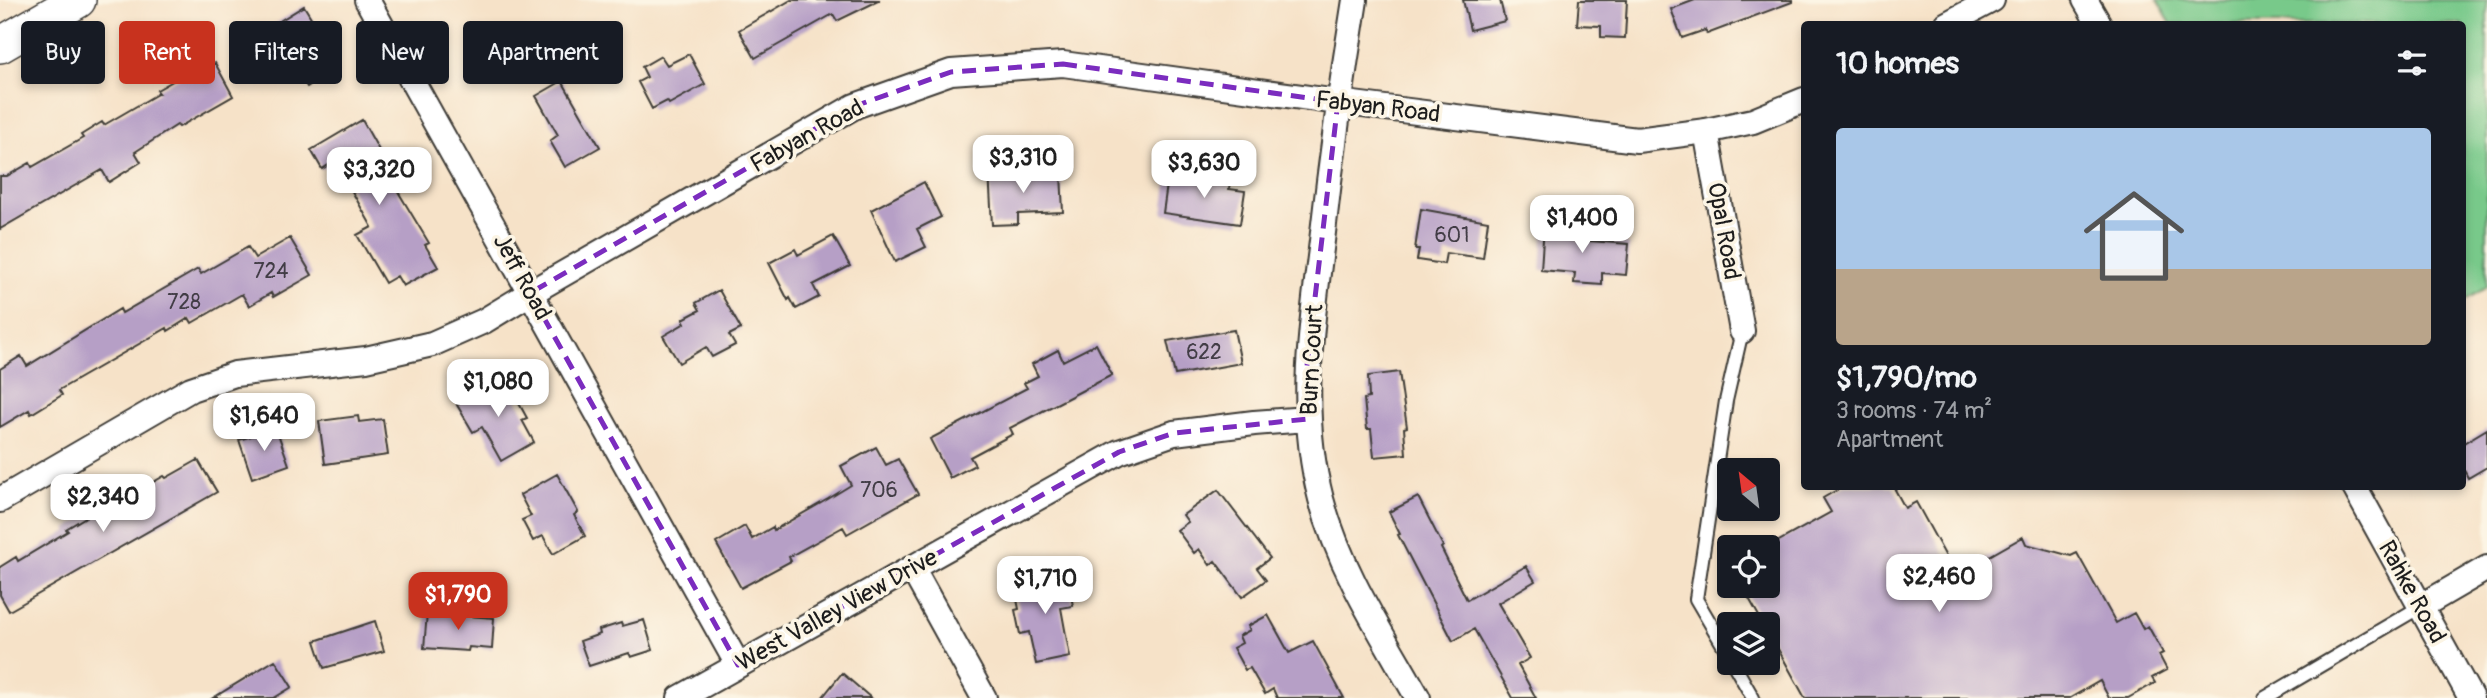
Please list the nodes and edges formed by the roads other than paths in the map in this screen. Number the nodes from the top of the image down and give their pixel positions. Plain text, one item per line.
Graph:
1 (78, 0) edge
2 (367, 0) edge
3 (1355, 0) edge
4 (1992, 0) edge
5 (2085, 0) edge
6 (1954, 21) edge
7 (2097, 21) edge
8 (0, 45) edge
9 (1801, 101) edge
10 (1338, 102) junction
11 (1706, 131) junction
12 (530, 293) junction
13 (1742, 331) joint
14 (1307, 419) junction
15 (2356, 490) edge
16 (0, 500) edge
17 (912, 568) junction
18 (2487, 568) edge
19 (2420, 607) junction
20 (1717, 634) edge
21 (738, 665) junction
22 (1741, 675) edge
23 (681, 698) edge
24 (984, 698) edge
25 (1418, 698) edge
26 (1753, 698) edge
27 (2265, 698) edge
28 (2472, 698) edge

1 - 8 main road
2 - 12 street, Jeff Road
3 - 10 street, Burn Court
4 - 6 street
5 - 7 street
9 - 11 street, Fabyan Road
10 - 11 street, Fabyan Road
10 - 12 street, Fabyan Road
10 - 14 street, Burn Court
11 - 13 street, Opal Road
12 - 16 street, Fabyan Road
12 - 21 street, Jeff Road
13 - 20 lane
14 - 17 street, West Valley View Drive
14 - 25 street, Burn Court
15 - 19 street, Rahke Road
17 - 21 street, West Valley View Drive
17 - 24 street
18 - 19 street
19 - 27 lane
19 - 28 street, Rahke Road
21 - 23 street, West Valley View Drive
22 - 26 lane

